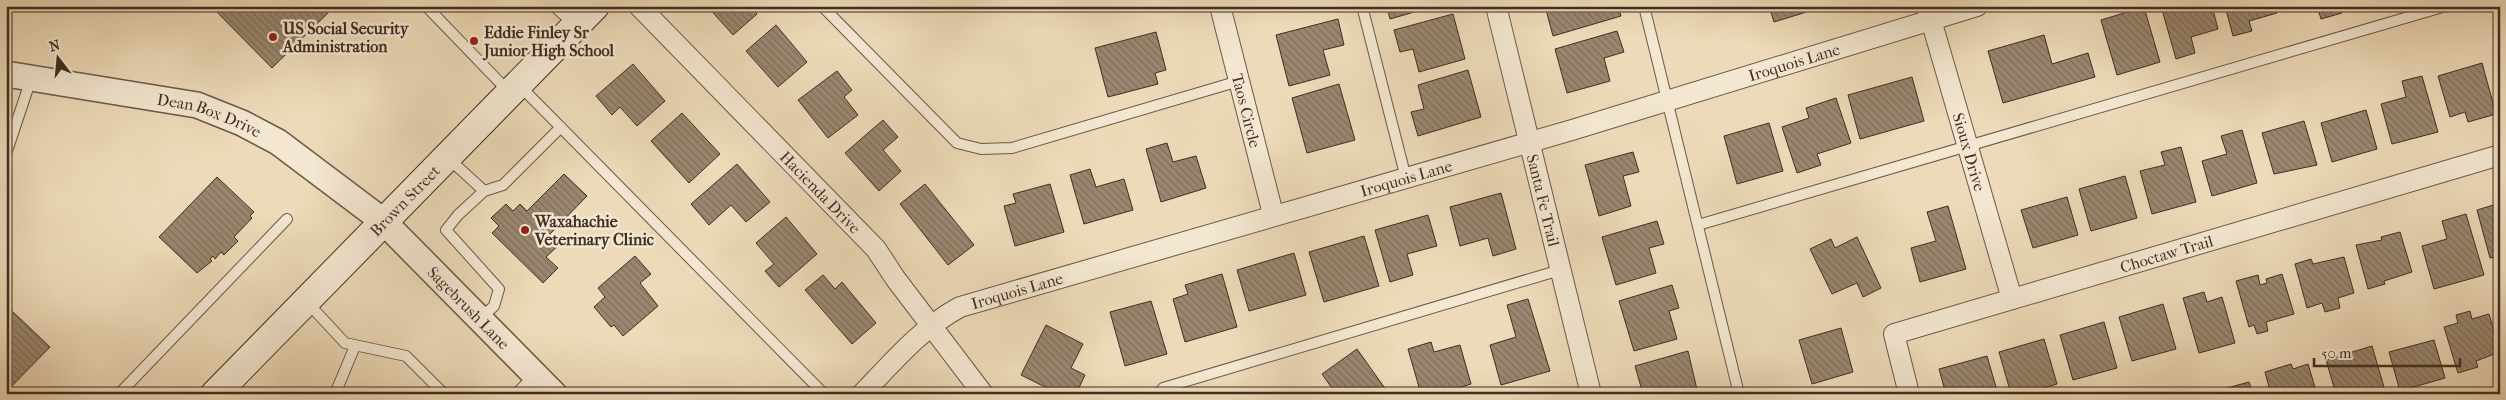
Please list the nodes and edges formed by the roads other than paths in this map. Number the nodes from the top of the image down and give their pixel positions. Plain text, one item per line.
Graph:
1 (426, 6) edge
2 (554, 6) edge
3 (595, 6) edge
4 (639, 6) edge
5 (822, 6) edge
6 (1220, 6) edge
7 (1362, 6) edge
8 (1496, 6) edge
9 (1644, 6) edge
10 (1977, 6) edge
11 (2446, 6) edge
12 (1929, 13) edge
13 (576, 26) junction
14 (6, 74) edge
15 (31, 78) junction
16 (1239, 81) junction
17 (514, 88) junction
18 (1668, 100) junction
19 (561, 127) junction
20 (1530, 142) junction
21 (1967, 147) junction
22 (6, 154) edge
23 (2500, 155) edge
24 (446, 157) junction
25 (1406, 178) junction
26 (484, 191) junction
27 (1273, 214) junction
28 (287, 219) dead end
29 (383, 222) junction
30 (1698, 225) junction
31 (1560, 270) junction
32 (2012, 300) junction
33 (306, 301) junction
34 (479, 319) junction
35 (932, 325) junction
36 (355, 346) junction
37 (536, 375) junction
38 (119, 394) edge
39 (215, 394) edge
40 (335, 394) edge
41 (444, 394) edge
42 (516, 394) edge
43 (554, 394) edge
44 (824, 394) edge
45 (862, 394) edge
46 (983, 394) edge
47 (1159, 394) edge
48 (1590, 394) edge
49 (1739, 394) edge
50 (1909, 394) edge

1 - 17 lane
2 - 13 lane
3 - 13 main road, Brown Street
4 - 35 street, Hacienda Drive
5 - 16 lane
6 - 16 street, Taos Circle
7 - 25 lane
8 - 20 street, Santa Fe Trail
9 - 18 lane
10 - 12 street, Iroquois Lane
11 - 21 lane
12 - 18 street, Iroquois Lane
12 - 21 street, Sioux Drive
13 - 17 main road, Brown Street
14 - 15 street, Dean Box Drive
15 - 22 lane
15 - 29 street, Dean Box Drive
16 - 27 street, Taos Circle
17 - 19 lane
17 - 24 main road, Brown Street
18 - 20 street, Iroquois Lane
18 - 30 lane
19 - 26 lane
19 - 44 lane
20 - 25 street, Iroquois Lane
20 - 31 street, Santa Fe Trail
21 - 30 lane
21 - 32 street, Sioux Drive
23 - 32 street, Choctaw Trail
24 - 26 lane
24 - 29 main road, Brown Street
25 - 27 street, Iroquois Lane
26 - 34 lane
27 - 35 street, Iroquois Lane
28 - 38 lane
29 - 33 main road, Brown Street
29 - 34 street, Sagebrush Lane
30 - 49 lane
31 - 47 lane
31 - 48 street, Santa Fe Trail
32 - 50 street, Choctaw Trail
33 - 36 lane
33 - 39 main road, Brown Street
34 - 37 street, Sagebrush Lane
35 - 45 street, Iroquois Lane
35 - 46 street, Hacienda Drive
36 - 40 lane
36 - 41 lane
37 - 42 lane
37 - 43 street, Sagebrush Lane

